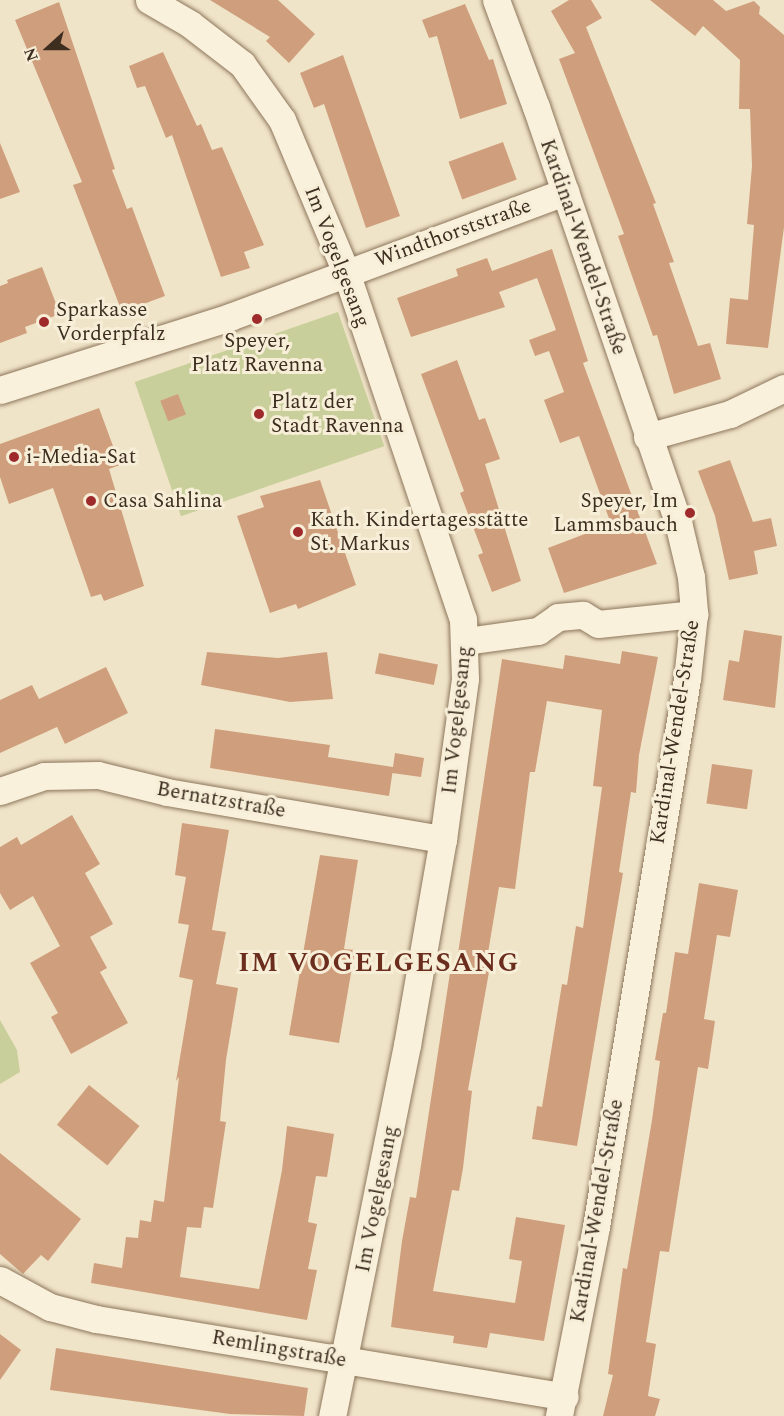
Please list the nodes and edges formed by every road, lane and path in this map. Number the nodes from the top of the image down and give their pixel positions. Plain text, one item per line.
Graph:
1 (149, 0) edge
2 (502, 3) edge
3 (565, 192) junction
4 (346, 272) junction
5 (784, 388) edge
6 (0, 390) edge
7 (647, 437) junction
8 (694, 614) junction
9 (466, 641) junction
10 (0, 791) edge
11 (443, 839) junction
12 (0, 1280) edge
13 (345, 1361) junction
14 (562, 1406) edge
15 (332, 1416) edge

1 - 4 street, Im Vogelgesang
2 - 3 street, Kardinal-Wendel-Straße
3 - 4 street, Windthorststraße
3 - 7 street, Kardinal-Wendel-Straße
4 - 6 street, Windthorststraße
4 - 9 street, Im Vogelgesang
5 - 7 street
7 - 8 street, Kardinal-Wendel-Straße
8 - 9 street
8 - 14 street, Kardinal-Wendel-Straße
9 - 11 street, Im Vogelgesang
10 - 11 street, Bernatzstraße
11 - 13 street, Im Vogelgesang
12 - 13 street, Remlingstraße
13 - 14 street, Remlingstraße
13 - 15 street, Im Vogelgesang

